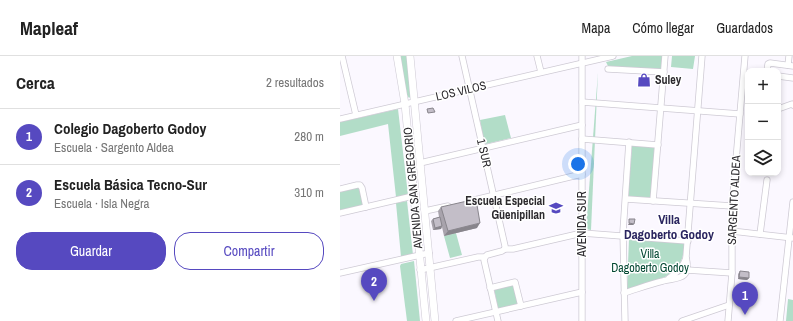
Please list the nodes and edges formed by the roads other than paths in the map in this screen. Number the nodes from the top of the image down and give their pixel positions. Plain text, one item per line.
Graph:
1 (342, 56) edge
2 (396, 56) edge
3 (410, 56) edge
4 (462, 56) edge
5 (537, 56) edge
6 (582, 56) edge
7 (613, 56) edge
8 (665, 56) edge
9 (702, 56) edge
10 (745, 56) edge
11 (789, 56) edge
12 (582, 64) junction
13 (342, 65) edge
14 (790, 66) edge
15 (608, 68) dead end
16 (767, 68) edge
17 (541, 72) junction
18 (664, 72) junction
19 (781, 76) edge
20 (793, 78) edge
21 (469, 89) junction
22 (414, 102) junction
23 (582, 102) junction
24 (405, 104) junction
25 (793, 105) edge
26 (661, 108) junction
27 (781, 108) edge
28 (698, 111) junction
29 (740, 114) junction
30 (356, 115) junction
31 (340, 119) edge
32 (582, 125) junction
33 (582, 139) junction
34 (630, 142) junction
35 (658, 145) junction
36 (483, 148) junction
37 (420, 163) junction
38 (582, 174) junction
39 (767, 180) dead end
40 (340, 189) edge
41 (494, 195) junction
42 (413, 196) junction
43 (626, 199) junction
44 (653, 201) junction
45 (793, 202) edge
46 (460, 203) edge
47 (453, 204) edge
48 (690, 204) junction
49 (732, 206) junction
50 (366, 207) junction
51 (424, 211) junction
52 (340, 213) edge
53 (732, 232) junction
54 (582, 233) junction
55 (760, 234) junction
56 (624, 236) junction
57 (791, 237) edge
58 (688, 241) junction
59 (505, 249) junction
60 (429, 253) junction
61 (419, 255) junction
62 (485, 257) junction
63 (686, 257) junction
64 (430, 268) junction
65 (420, 270) junction
66 (687, 270) junction
67 (732, 273) junction
68 (340, 274) edge
69 (663, 281) junction
70 (490, 288) junction
71 (582, 292) junction
72 (624, 293) junction
73 (521, 306) junction
74 (729, 306) junction
75 (496, 312) junction
76 (426, 321) edge
77 (435, 321) edge
78 (456, 321) edge
79 (498, 321) edge
80 (582, 321) edge
81 (625, 321) edge
82 (682, 321) edge
83 (728, 321) edge
84 (780, 321) edge

1 - 13 street
2 - 24 main road, AVENIDA SAN GREGORIO
3 - 22 main road, AVENIDA SAN GREGORIO
4 - 21 street, 1 SUR
5 - 17 street
6 - 12 street, AVENIDA SUR
7 - 12 street, LOS VILOS
8 - 18 street
9 - 28 street
10 - 29 street, SARGENTO ALDEA
11 - 14 street
12 - 17 street, LOS VILOS
12 - 23 street, AVENIDA SUR
13 - 30 street
14 - 16 street
15 - 18 street
17 - 21 street, LOS VILOS
18 - 26 street
19 - 20 street
21 - 22 street, LOS VILOS
21 - 36 street, 1 SUR
22 - 24 street, LOS VILOS
22 - 37 main road, AVENIDA SAN GREGORIO
23 - 26 street
23 - 32 street, AVENIDA SUR
24 - 30 street, LOS VILOS
24 - 42 main road, AVENIDA SAN GREGORIO
25 - 27 street
26 - 28 street
26 - 35 street
28 - 29 street
28 - 48 street
29 - 49 street, SARGENTO ALDEA
30 - 31 street, LOS VILOS
32 - 33 street, AVENIDA SUR
32 - 36 street
33 - 34 street
33 - 38 street, AVENIDA SUR
34 - 35 street
34 - 43 street
35 - 44 street
36 - 37 street
36 - 41 street, 1 SUR
37 - 51 main road, AVENIDA SAN GREGORIO
38 - 41 street
38 - 54 street, AVENIDA SUR
39 - 55 street
40 - 50 street
41 - 46 street
41 - 59 street, 1 SUR
42 - 50 street
42 - 61 main road, AVENIDA SAN GREGORIO
43 - 44 street
43 - 56 street
44 - 48 street
45 - 57 street
47 - 51 street
48 - 49 street
48 - 58 street
49 - 53 street, SARGENTO ALDEA
50 - 52 street
51 - 60 main road, AVENIDA SAN GREGORIO
53 - 55 street
53 - 67 street, SARGENTO ALDEA
54 - 56 street
54 - 59 street
54 - 71 street, AVENIDA SUR
55 - 57 street
56 - 58 street
56 - 72 street
57 - 84 street
58 - 63 street
59 - 62 street
60 - 61 street
60 - 64 main road, AVENIDA SAN GREGORIO
61 - 65 main road, AVENIDA SAN GREGORIO
61 - 68 street
62 - 64 street
62 - 70 street
63 - 66 street
63 - 69 street
64 - 65 street
64 - 77 main road, AVENIDA SAN GREGORIO
65 - 76 main road, AVENIDA SAN GREGORIO
66 - 67 street
66 - 69 street
67 - 74 street, SARGENTO ALDEA
69 - 72 street
70 - 73 street
70 - 75 street
71 - 73 street
71 - 80 street, AVENIDA SUR
72 - 81 street
73 - 75 street
74 - 82 street
74 - 83 street, SARGENTO ALDEA
75 - 78 street
75 - 79 street

